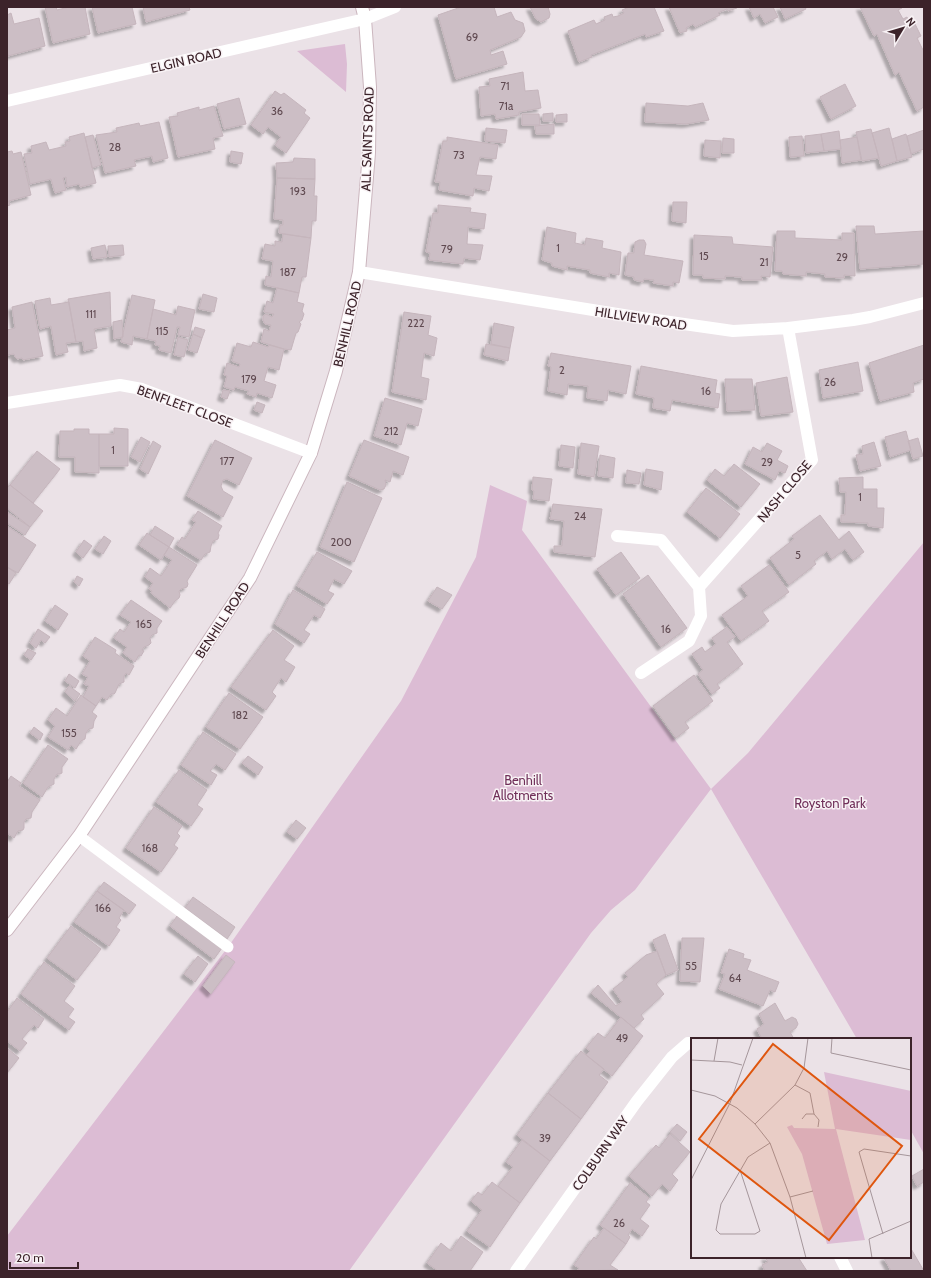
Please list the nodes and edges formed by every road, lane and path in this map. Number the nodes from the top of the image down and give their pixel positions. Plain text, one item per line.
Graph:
1 (395, 7) edge
2 (364, 13) edge
3 (7, 101) edge
4 (359, 272) junction
5 (924, 303) edge
6 (788, 328) junction
7 (7, 403) edge
8 (311, 453) junction
9 (617, 536) dead end
10 (700, 587) junction
11 (641, 673) dead end
12 (79, 836) junction
13 (7, 930) edge
14 (228, 947) dead end
15 (691, 1042) edge
16 (841, 1258) edge
17 (516, 1271) edge
18 (848, 1271) edge

1 - 2 street, ELGIN ROAD
2 - 3 street, ELGIN ROAD
2 - 4 street, ALL SAINTS ROAD
4 - 6 street, HILLVIEW ROAD
4 - 8 street, BENHILL ROAD
5 - 6 street, HILLVIEW ROAD
6 - 10 street, NASH CLOSE
7 - 8 street, BENFLEET CLOSE
8 - 12 street, BENHILL ROAD
9 - 10 street
10 - 11 street
12 - 13 street, BENHILL ROAD
12 - 14 lane
15 - 17 street, COLBURN WAY
16 - 18 street

